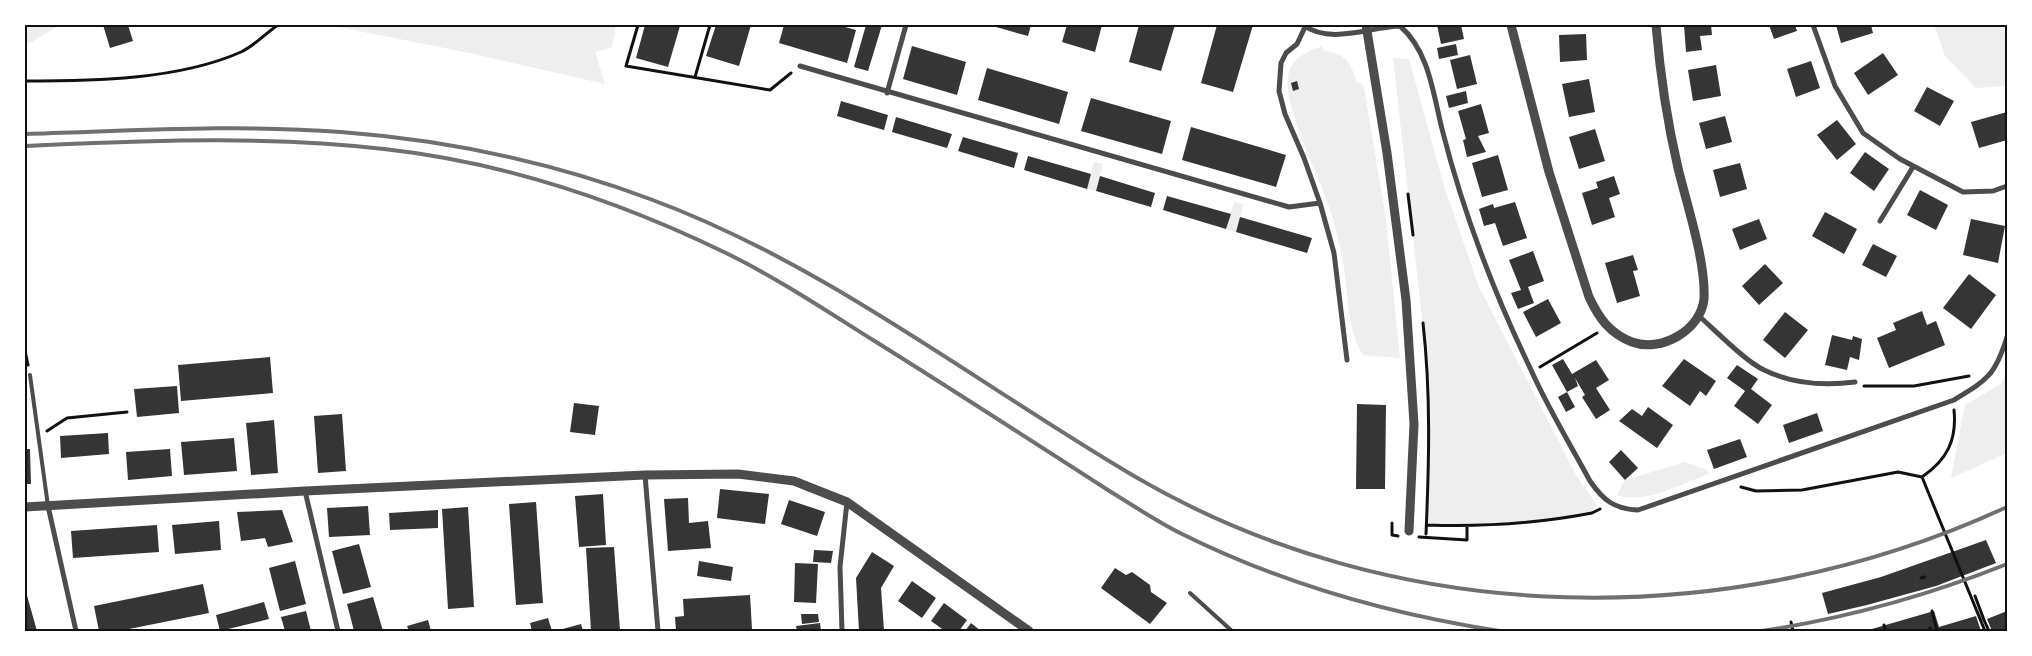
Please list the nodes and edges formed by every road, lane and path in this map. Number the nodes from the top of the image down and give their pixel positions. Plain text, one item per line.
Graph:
1 (278, 25) edge
2 (638, 25) edge
3 (710, 25) edge
4 (906, 25) edge
5 (1511, 25) edge
6 (1656, 25) edge
7 (1813, 25) edge
8 (1304, 26) edge
9 (1366, 27) edge
10 (800, 66) joint
11 (695, 77) junction
12 (25, 80) edge
13 (887, 93) junction
14 (1914, 166) junction
15 (2007, 186) edge
16 (1320, 202) junction
17 (1880, 221) dead end
18 (1699, 316) junction
19 (1595, 335) dead end
20 (2007, 337) edge
21 (1348, 360) dead end
22 (1541, 366) dead end
23 (30, 375) dead end
24 (1989, 377) junction
25 (1855, 382) joint
26 (1954, 400) junction
27 (127, 412) dead end
28 (38, 437) junction
29 (645, 476) junction
30 (1922, 477) junction
31 (1721, 482) junction
32 (305, 491) junction
33 (847, 502) junction
34 (1609, 503) junction
35 (48, 506) junction
36 (25, 507) edge
37 (1392, 524) dead end
38 (1467, 526) junction
39 (1426, 534) dead end
40 (1407, 535) junction
41 (1190, 593) dead end
42 (1976, 596) dead end
43 (1932, 611) dead end
44 (1983, 620) junction
45 (1790, 622) dead end
46 (1884, 625) dead end
47 (76, 631) edge
48 (338, 631) edge
49 (658, 631) edge
50 (842, 631) edge
51 (1029, 631) edge
52 (1232, 631) edge
53 (1792, 631) edge
54 (1886, 631) edge
55 (1937, 631) edge
56 (1985, 631) edge
57 (1989, 631) edge

1 - 12 path
2 - 11 path
3 - 11 path
4 - 13 street
5 - 18 street
6 - 18 street
7 - 14 street
8 - 9 street
8 - 16 street
9 - 34 street
9 - 40 street
10 - 11 path
10 - 13 street
13 - 16 street
14 - 15 street
14 - 17 street
16 - 21 street
18 - 25 street
19 - 22 path
20 - 24 street
23 - 28 lane
24 - 25 path
24 - 26 street
26 - 30 path
26 - 31 street
27 - 28 path
28 - 35 lane
29 - 32 street
29 - 33 street
29 - 49 street
30 - 31 path
30 - 44 path
31 - 34 street
32 - 35 street
32 - 48 street
33 - 50 street
33 - 51 street
34 - 38 path
35 - 36 street
35 - 47 street
37 - 40 path
38 - 39 path
38 - 40 path
41 - 52 lane
42 - 44 path
43 - 55 path
44 - 56 path
44 - 57 path
45 - 53 path
46 - 54 path

